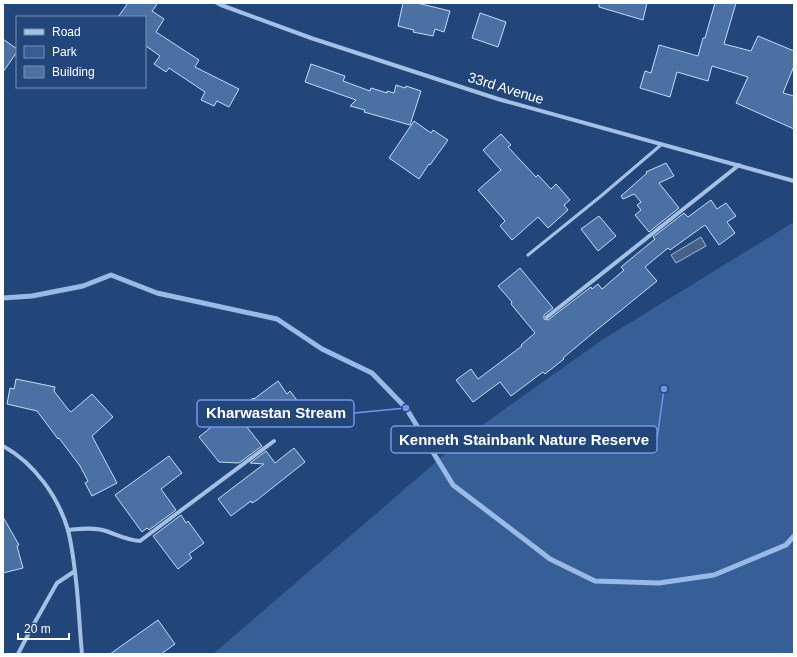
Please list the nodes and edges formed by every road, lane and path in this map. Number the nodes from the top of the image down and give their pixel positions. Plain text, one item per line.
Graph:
1 (217, 3) edge
2 (662, 144) junction
3 (739, 165) junction
4 (794, 181) edge
5 (528, 256) dead end
6 (547, 317) dead end
7 (274, 441) dead end
8 (3, 446) edge
9 (68, 530) junction
10 (75, 571) junction
11 (18, 654) edge
12 (82, 654) edge

1 - 2 street, 33rd Avenue
2 - 3 street, 33rd Avenue
2 - 5 lane
3 - 4 street, 33rd Avenue
3 - 6 street
7 - 9 street
8 - 9 street
9 - 10 street
10 - 11 street
10 - 12 street

